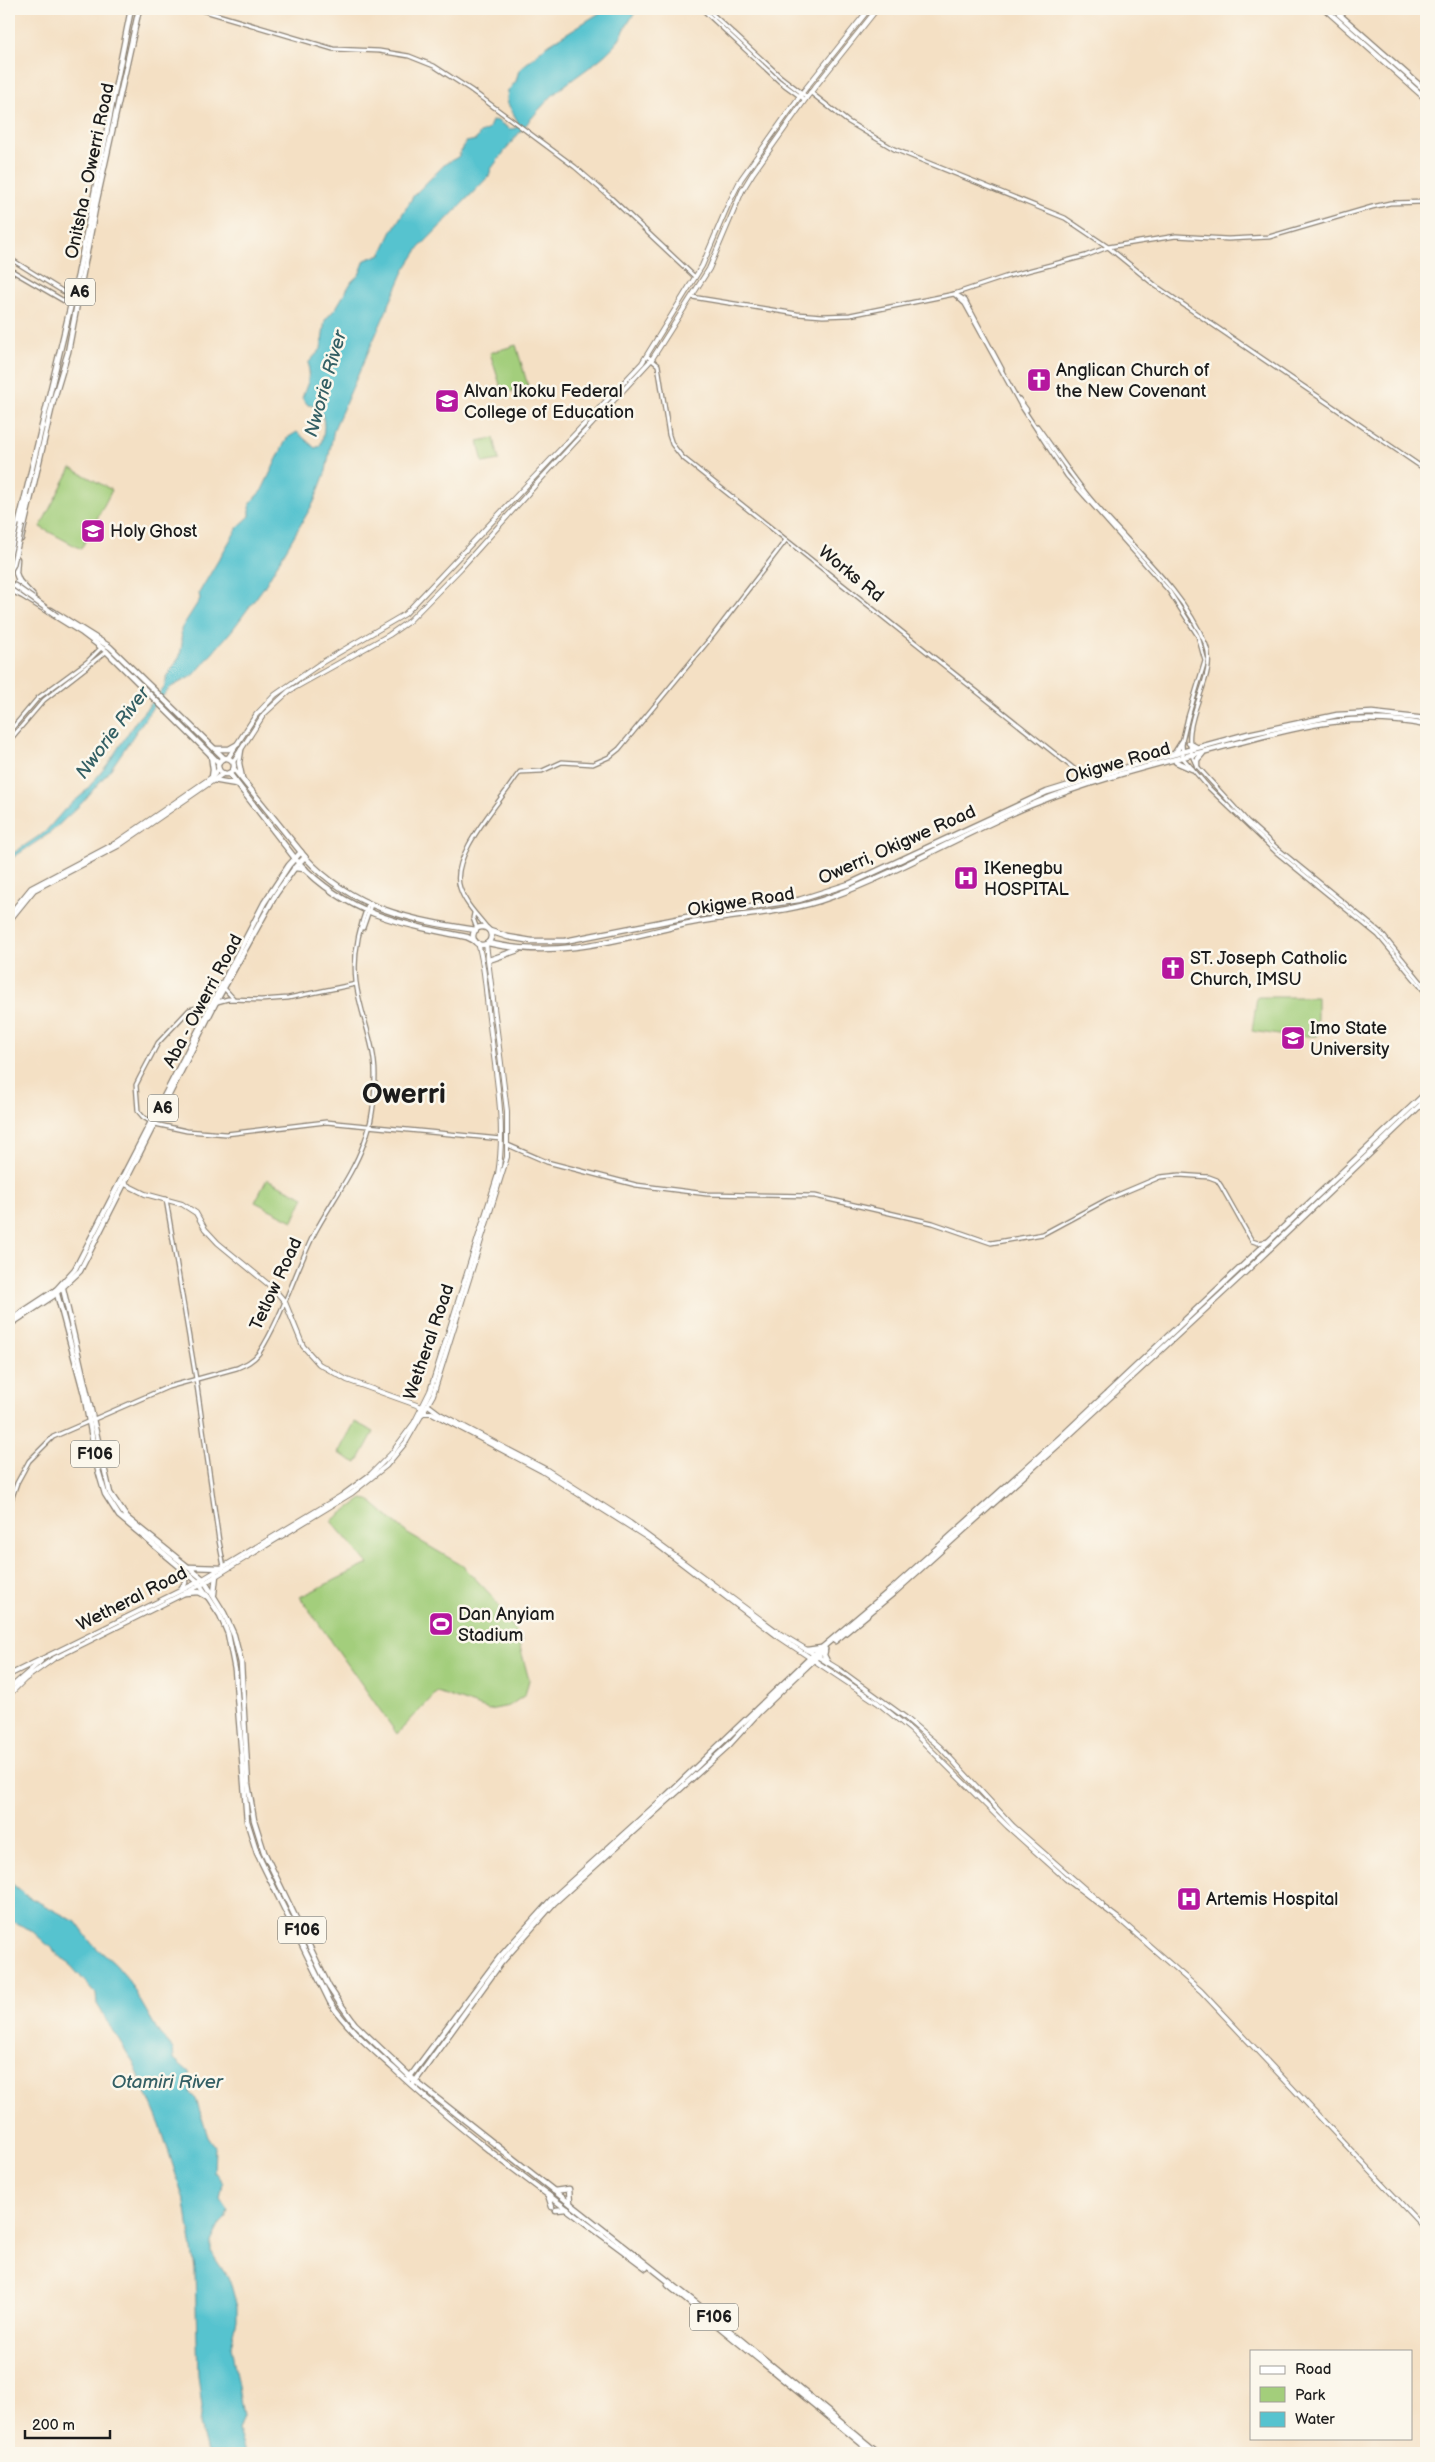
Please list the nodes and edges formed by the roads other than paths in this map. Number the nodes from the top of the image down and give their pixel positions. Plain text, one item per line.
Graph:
1 (198, 9) edge
2 (702, 9) edge
3 (707, 9) edge
4 (869, 9) edge
5 (877, 9) edge
6 (1325, 9) edge
7 (1334, 9) edge
8 (131, 10) edge
9 (138, 11) edge
10 (839, 46) junction
11 (844, 50) junction
12 (1426, 91) edge
13 (810, 92) junction
14 (800, 95) junction
15 (806, 99) junction
16 (1426, 99) edge
17 (731, 199) junction
18 (1426, 202) edge
19 (736, 203) junction
20 (1108, 247) junction
21 (9, 258) edge
22 (9, 269) edge
23 (696, 278) junction
24 (80, 294) junction
25 (954, 294) junction
26 (692, 296) junction
27 (73, 297) junction
28 (71, 305) junction
29 (647, 356) junction
30 (652, 359) junction
31 (595, 412) junction
32 (599, 416) junction
33 (1426, 470) edge
34 (26, 495) junction
35 (786, 540) junction
36 (9, 562) edge
37 (9, 572) edge
38 (16, 573) junction
39 (19, 581) junction
40 (9, 585) edge
41 (9, 589) edge
42 (78, 626) junction
43 (103, 645) junction
44 (108, 649) junction
45 (53, 686) junction
46 (56, 691) junction
47 (1188, 718) junction
48 (1192, 718) junction
49 (1426, 719) edge
50 (1426, 725) edge
51 (9, 732) edge
52 (9, 741) edge
53 (1182, 742) junction
54 (1188, 743) junction
55 (238, 744) junction
56 (1200, 747) junction
57 (241, 750) junction
58 (1189, 750) junction
59 (212, 751) junction
60 (1181, 752) junction
61 (1205, 752) junction
62 (1171, 755) junction
63 (1190, 756) junction
64 (226, 758) junction
65 (1183, 758) junction
66 (1172, 761) junction
67 (233, 762) junction
68 (219, 763) junction
69 (1198, 768) junction
70 (219, 769) junction
71 (234, 769) junction
72 (1192, 769) junction
73 (227, 773) junction
74 (1196, 774) junction
75 (212, 779) junction
76 (242, 779) junction
77 (1087, 781) junction
78 (238, 785) junction
79 (259, 801) junction
80 (254, 805) junction
81 (965, 832) junction
82 (290, 852) junction
83 (303, 855) junction
84 (297, 861) junction
85 (292, 867) junction
86 (305, 869) junction
87 (370, 905) junction
88 (770, 905) junction
89 (771, 911) junction
90 (367, 912) junction
91 (474, 913) junction
92 (9, 915) edge
93 (9, 921) edge
94 (477, 930) junction
95 (489, 930) junction
96 (477, 942) junction
97 (487, 943) junction
98 (522, 949) junction
99 (489, 960) junction
100 (1406, 966) junction
101 (356, 984) junction
102 (222, 986) junction
103 (1426, 988) edge
104 (1426, 993) edge
105 (234, 999) junction
106 (213, 1003) junction
107 (1426, 1093) edge
108 (1426, 1100) edge
109 (153, 1123) junction
110 (368, 1125) junction
111 (502, 1140) junction
112 (508, 1145) junction
113 (121, 1182) junction
114 (166, 1200) junction
115 (1273, 1242) junction
116 (63, 1286) junction
117 (57, 1291) junction
118 (285, 1302) junction
119 (9, 1320) edge
120 (9, 1325) edge
121 (196, 1379) junction
122 (428, 1405) junction
123 (422, 1407) junction
124 (424, 1413) junction
125 (91, 1419) junction
126 (9, 1506) edge
127 (187, 1568) junction
128 (224, 1568) junction
129 (216, 1575) junction
130 (202, 1582) junction
131 (183, 1591) junction
132 (212, 1597) junction
133 (825, 1647) junction
134 (807, 1650) junction
135 (814, 1657) junction
136 (45, 1658) junction
137 (828, 1663) junction
138 (9, 1675) edge
139 (9, 1689) edge
140 (9, 1695) edge
141 (689, 1778) junction
142 (988, 1798) junction
143 (984, 1802) junction
144 (1069, 1874) junction
145 (1066, 1879) junction
146 (1111, 1912) junction
147 (409, 2079) junction
148 (413, 2084) junction
149 (552, 2191) junction
150 (547, 2194) junction
151 (569, 2207) junction
152 (1426, 2230) edge
153 (840, 2422) junction
154 (873, 2453) edge
155 (878, 2453) edge

1 - 23 street
2 - 14 street
3 - 14 street
4 - 10 main road
5 - 11 main road
6 - 16 main road
7 - 12 main road
8 - 9 main road
8 - 27 main road, Onitsha - Owerri Road / A6
9 - 24 main road, Onitsha - Owerri Road / A6
10 - 11 main road
10 - 14 main road
11 - 13 main road
13 - 15 main road
13 - 20 street
14 - 15 street
14 - 17 main road
15 - 19 main road
17 - 19 main road
17 - 23 main road
18 - 20 street
19 - 26 main road
20 - 25 street
20 - 33 street
21 - 27 street
22 - 28 street
23 - 29 main road
24 - 28 street
24 - 38 main road, Onitsha - Owerri Road / A6
25 - 26 street
25 - 47 street
25 - 48 street
26 - 30 main road
27 - 28 main road, Onitsha - Owerri Road / A6
28 - 34 main road, Onitsha - Owerri Road / A6
29 - 30 street
29 - 31 main road
30 - 32 main road
30 - 35 street, Works Rd
31 - 32 main road
31 - 55 main road
32 - 57 main road
34 - 36 main road, Onitsha - Owerri Road / A6
34 - 37 main road, bridge
35 - 77 street, Works Rd
35 - 91 street
37 - 38 main road
38 - 39 main road, A6
39 - 41 main road, A6
39 - 42 main road, A6
40 - 42 main road, bridge
41 - 43 main road, A6
42 - 43 main road, A6
43 - 44 main road, A6
43 - 45 street
44 - 46 street
44 - 59 main road, A6
45 - 46 street
45 - 51 street
46 - 52 street
47 - 48 street
47 - 53 street
48 - 54 street
49 - 56 main road
50 - 61 main road, Okigwe Road
53 - 60 street
53 - 62 main road
54 - 56 main road
54 - 58 street
55 - 59 main road
55 - 64 main road
56 - 58 main road
57 - 67 main road
57 - 76 main road
58 - 60 main road
58 - 63 street
59 - 64 main road, A6
59 - 68 main road, A6
59 - 75 main road
60 - 62 main road
60 - 65 street
61 - 63 main road, Okigwe Road
61 - 69 main road
62 - 77 main road
63 - 65 main road, Okigwe Road
63 - 69 street
64 - 67 main road, A6
64 - 68 main road
65 - 66 main road, Okigwe Road
65 - 72 street
66 - 72 main road
66 - 77 main road, Okigwe Road
67 - 71 main road
68 - 70 main road
69 - 74 street
69 - 100 street
70 - 73 main road
70 - 75 main road
71 - 73 main road
71 - 76 main road
72 - 74 street
73 - 75 main road
73 - 78 main road
74 - 100 street
75 - 78 main road
75 - 92 main road
75 - 93 main road
76 - 79 main road
77 - 81 main road, Okigwe Road
78 - 80 main road
79 - 80 main road
79 - 83 main road
80 - 82 main road
81 - 88 main road, Owerri, Okigwe Road
81 - 89 main road, Okigwe Road
82 - 84 main road
82 - 85 main road, A6
83 - 84 main road, Aba - Owerri Road / A6
83 - 87 main road
84 - 85 main road, Aba - Owerri Road / A6
84 - 86 main road
85 - 86 main road
85 - 102 main road, Aba - Owerri Road / A6
86 - 90 main road
87 - 90 street, Tetlow Road
87 - 94 main road
88 - 89 main road
88 - 95 main road, Owerri, Okigwe Road
89 - 98 main road, Okigwe Road
90 - 96 main road
90 - 101 street, Tetlow Road
91 - 94 street
91 - 95 street
94 - 95 main road
94 - 96 main road
95 - 97 main road
96 - 97 main road
96 - 111 main road, Wetheral Road
97 - 98 main road, Okigwe Road
97 - 99 main road, Wetheral Road
98 - 99 main road
99 - 112 main road, Wetheral Road
100 - 103 street
100 - 104 street
101 - 105 street
101 - 110 street, Tetlow Road
102 - 105 street
102 - 106 main road, Aba - Owerri Road / A6
105 - 106 street
106 - 109 main road, Aba - Owerri Road / A6
106 - 109 street
107 - 115 main road
108 - 115 main road
109 - 110 street
109 - 113 main road, Aba - Owerri Road / A6
110 - 111 street
110 - 118 street, Tetlow Road
111 - 123 main road, Wetheral Road
112 - 115 street
112 - 122 main road, Wetheral Road
113 - 114 main road
113 - 116 main road, Aba - Owerri Road / A6
114 - 118 main road
114 - 121 street
115 - 133 main road
116 - 117 main road, Aba - Owerri Road / A6
116 - 125 main road, F106
117 - 119 main road, Aba - Owerri Road / A6
117 - 120 main road, Aba - Owerri Road / A6
117 - 125 main road, F106
118 - 121 street, Tetlow Road
118 - 123 main road
121 - 125 street, Tetlow Road
121 - 128 street
122 - 124 main road, Wetheral Road
122 - 134 main road
123 - 128 main road, Wetheral Road
124 - 128 main road, Wetheral Road
124 - 135 main road
125 - 126 street, Tetlow Road
125 - 127 main road, F106
127 - 128 main road
127 - 130 main road, F106
127 - 131 main road
128 - 129 main road, Wetheral Road
128 - 130 main road, Wetheral Road
129 - 130 main road, Wetheral Road
129 - 132 main road
130 - 131 main road, Wetheral Road
130 - 132 main road, F106
131 - 132 main road
131 - 136 main road, Wetheral Road
131 - 140 main road, Wetheral Road
132 - 147 main road, F106
133 - 134 main road
133 - 135 main road
133 - 137 main road
134 - 135 main road
135 - 137 main road
135 - 141 main road
135 - 143 main road
136 - 138 main road, Wetheral Road
136 - 139 main road
137 - 142 main road
141 - 147 main road
141 - 148 main road
142 - 143 main road
142 - 144 main road
143 - 145 main road
144 - 145 main road
144 - 146 main road
145 - 146 main road
146 - 152 main road
147 - 148 main road, F106
148 - 149 main road, F106
148 - 150 main road, F106
149 - 151 main road, F106
149 - 151 main road
150 - 151 main road, F106
150 - 151 main road
151 - 153 main road, F106
153 - 154 main road, F106
153 - 155 main road, F106

